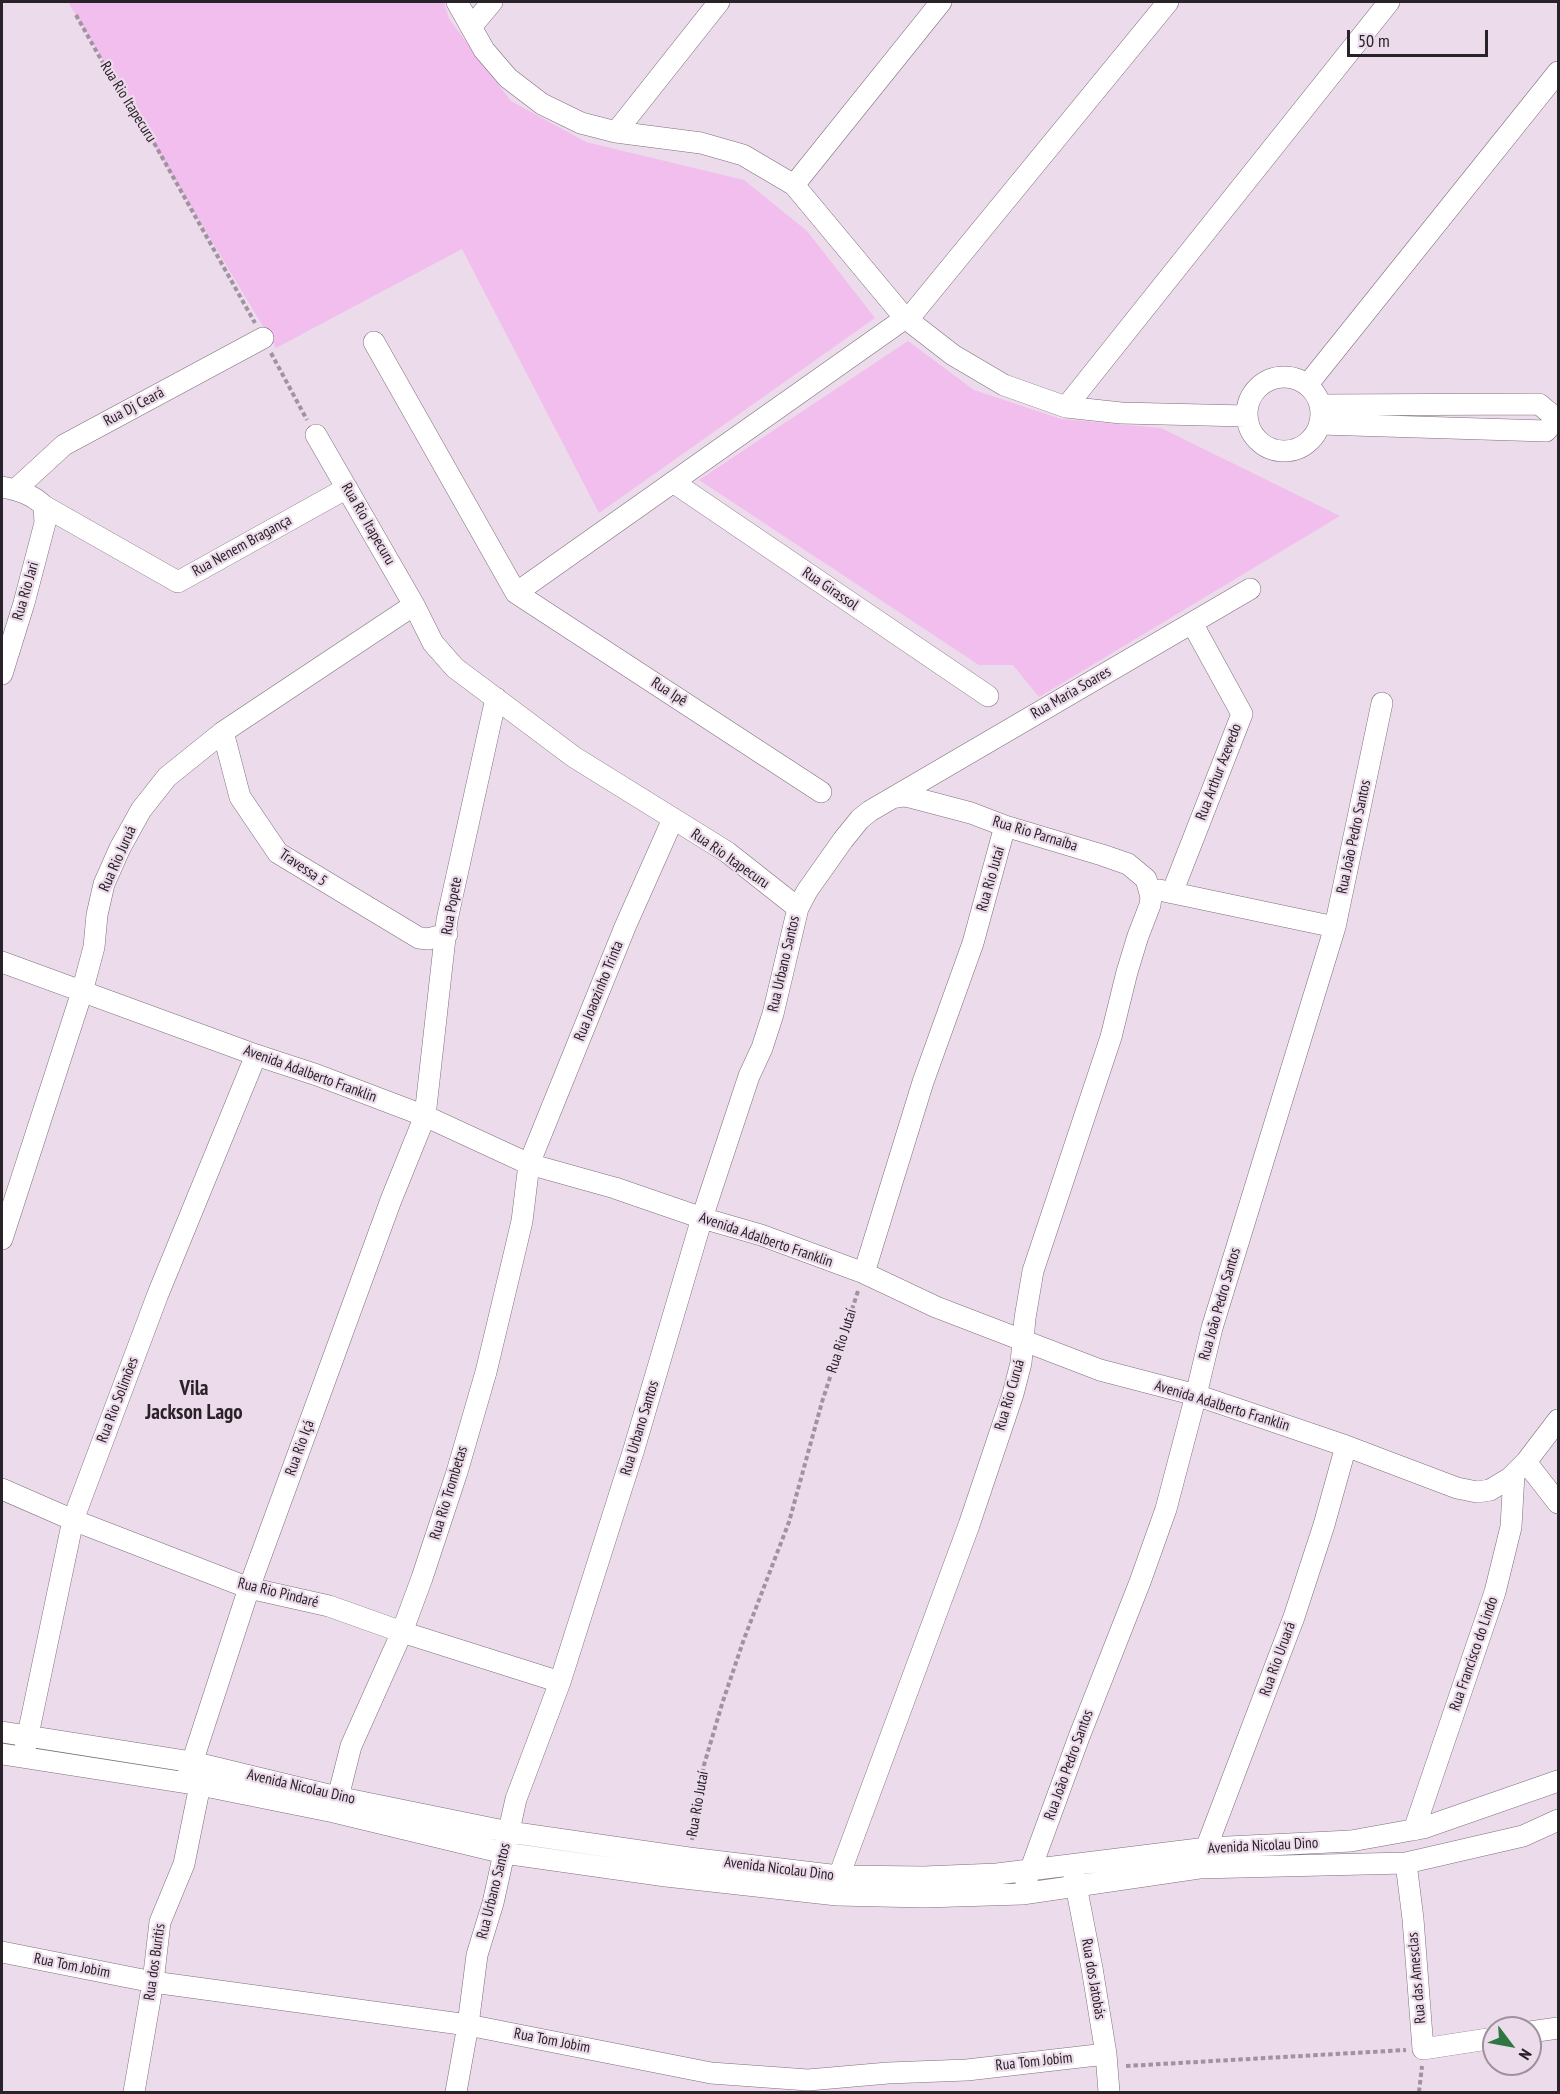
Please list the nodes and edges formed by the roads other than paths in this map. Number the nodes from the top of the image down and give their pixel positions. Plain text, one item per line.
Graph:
1 (457, 2) edge
2 (492, 2) edge
3 (719, 2) edge
4 (941, 2) edge
5 (1168, 2) edge
6 (1389, 2) edge
7 (471, 27) junction
8 (1558, 72) edge
9 (616, 132) junction
10 (794, 184) junction
11 (904, 317) junction
12 (263, 338) road end
13 (374, 342) dead end
14 (1308, 384) junction
15 (1066, 407) junction
16 (1320, 414) junction
17 (1246, 416) junction
18 (1558, 418) edge
19 (316, 435) road end
20 (673, 482) junction
21 (8, 488) edge
22 (347, 488) junction
23 (44, 506) junction
24 (1251, 589) dead end
25 (516, 593) junction
26 (414, 604) junction
27 (1192, 623) junction
28 (2, 674) edge
29 (988, 696) dead end
30 (496, 699) junction
31 (1382, 703) dead end
32 (223, 732) junction
33 (821, 792) dead end
34 (892, 798) junction
35 (672, 819) junction
36 (1005, 826) junction
37 (1172, 893) junction
38 (1150, 896) junction
39 (798, 908) junction
40 (1335, 927) junction
41 (447, 934) junction
42 (2, 962) edge
43 (82, 992) junction
44 (256, 1055) junction
45 (424, 1116) junction
46 (529, 1164) junction
47 (702, 1218) junction
48 (2, 1239) edge
49 (864, 1273) junction
50 (1023, 1341) junction
51 (1196, 1395) junction
52 (1558, 1420) edge
53 (1346, 1446) junction
54 (1520, 1468) junction
55 (2, 1489) edge
56 (1558, 1503) edge
57 (72, 1520) junction
58 (249, 1588) junction
59 (402, 1632) junction
60 (560, 1682) junction
61 (2, 1732) edge
62 (27, 1736) junction
63 (2, 1754) edge
64 (24, 1758) junction
65 (196, 1774) junction
66 (1558, 1781) edge
67 (336, 1804) junction
68 (1558, 1820) edge
69 (1414, 1830) junction
70 (509, 1832) junction
71 (1207, 1848) junction
72 (504, 1852) junction
73 (1406, 1863) junction
74 (1073, 1866) junction
75 (1199, 1868) junction
76 (1031, 1869) junction
77 (839, 1876) junction
78 (1075, 1887) junction
79 (1022, 1894) junction
80 (2, 1952) edge
81 (153, 1982) junction
82 (468, 2025) junction
83 (1558, 2028) edge
84 (1542, 2030) edge
85 (1482, 2040) edge
86 (1106, 2061) junction
87 (134, 2092) edge
88 (456, 2092) edge
89 (1109, 2092) edge

1 - 7 street
2 - 7 street
3 - 9 street
4 - 10 street
5 - 11 street
6 - 15 street
7 - 9 street
8 - 14 street
9 - 10 street
10 - 11 street
11 - 15 street
11 - 20 street
12 - 21 street, Rua Dj Ceará
13 - 25 street
14 - 16 street
14 - 17 street
15 - 17 street
16 - 17 street
16 - 18 street
19 - 22 street, Rua Rio Itapecuru
20 - 25 street
20 - 29 street, Rua Girassol
21 - 23 street
22 - 23 street, Rua Nenem Bragança
22 - 26 street, Rua Rio Itapecuru
23 - 28 street, Rua Rio Jari
24 - 27 street, Rua Maria Soares
25 - 33 street, Rua Ipê
26 - 30 street, Rua Rio Itapecuru
26 - 32 street, Rua Rio Juruá
27 - 34 street, Rua Maria Soares
27 - 37 street, Rua Arthur Azevedo
30 - 35 street, Rua Rio Itapecuru
30 - 41 street, Rua Popete
31 - 40 street, Rua João Pedro Santos
32 - 41 street, Travessa 5
32 - 43 street, Rua Rio Juruá
34 - 36 street, Rua Rio Parnaíba
34 - 39 street, Rua Urbano Santos
35 - 39 street, Rua Rio Itapecuru
35 - 46 street, Rua Joaozinho Trinta
36 - 38 street, Rua Rio Parnaíba
36 - 49 street, Rua Rio Jutaí
37 - 38 street
37 - 40 street
38 - 50 street, Rua Rio Curuá
39 - 47 street, Rua Urbano Santos
40 - 51 street, Rua João Pedro Santos
41 - 45 street, Rua Popete
42 - 43 street, Avenida Adalberto Franklin
43 - 44 street, Avenida Adalberto Franklin
43 - 48 street, Rua Rio Juruá
44 - 45 street, Avenida Adalberto Franklin
44 - 57 street, Rua Rio Solimões
45 - 46 street, Avenida Adalberto Franklin
45 - 58 street, Rua Rio Içá
46 - 47 street, Avenida Adalberto Franklin
46 - 59 street, Rua Rio Trombetas
47 - 49 street, Avenida Adalberto Franklin
47 - 60 street, Rua Urbano Santos
49 - 50 street, Avenida Adalberto Franklin
50 - 51 street, Avenida Adalberto Franklin
50 - 77 street, Rua Rio Curuá
51 - 53 street, Avenida Adalberto Franklin
51 - 76 street, Rua João Pedro Santos
52 - 54 street
53 - 54 street, Avenida Adalberto Franklin
53 - 71 street, Rua Rio Uruará
54 - 56 street
54 - 69 street, Rua Francisco do Lindo
55 - 57 street, Rua Rio Pindaré
57 - 58 street, Rua Rio Pindaré
57 - 62 street, Rua Rio Solimões
58 - 59 street, Rua Rio Pindaré
58 - 65 street, Rua Rio Içá
59 - 60 street, Rua Rio Pindaré
59 - 67 street, Rua Rio Trombetas
60 - 70 street, Rua Urbano Santos
61 - 62 street, Avenida Nicolau Dino
62 - 64 street, Rua Rio Solimões
62 - 65 street, Avenida Nicolau Dino
63 - 64 street, Avenida Nicolau Dino
64 - 65 street, Avenida Nicolau Dino
65 - 67 street, Avenida Nicolau Dino
65 - 81 street, Rua dos Buritis
66 - 69 street, Avenida Nicolau Dino
67 - 70 street, Avenida Nicolau Dino
67 - 72 street, Avenida Nicolau Dino
68 - 73 street, Avenida Nicolau Dino
69 - 71 street, Avenida Nicolau Dino
70 - 72 street, Rua Urbano Santos
70 - 77 street, Avenida Nicolau Dino
71 - 74 street, Avenida Nicolau Dino
71 - 75 street, Rua Rio Uruará
72 - 79 street, Avenida Nicolau Dino
72 - 82 street, Rua Urbano Santos
73 - 75 street, Avenida Nicolau Dino
73 - 85 street, Rua das Amesclas
74 - 76 street, Avenida Nicolau Dino
74 - 78 street, Rua dos Jatobás
75 - 78 street, Avenida Nicolau Dino
76 - 77 street, Avenida Nicolau Dino
76 - 79 street, Rua João Pedro Santos
78 - 79 street, Avenida Nicolau Dino
78 - 86 street, Rua dos Jatobás
80 - 81 street, Rua Tom Jobim
81 - 82 street, Rua Tom Jobim
81 - 87 street, Rua dos Buritis
82 - 86 street, Rua Tom Jobim
82 - 88 street, Rua Urbano Santos
83 - 84 street
86 - 89 street, Rua dos Jatobás

